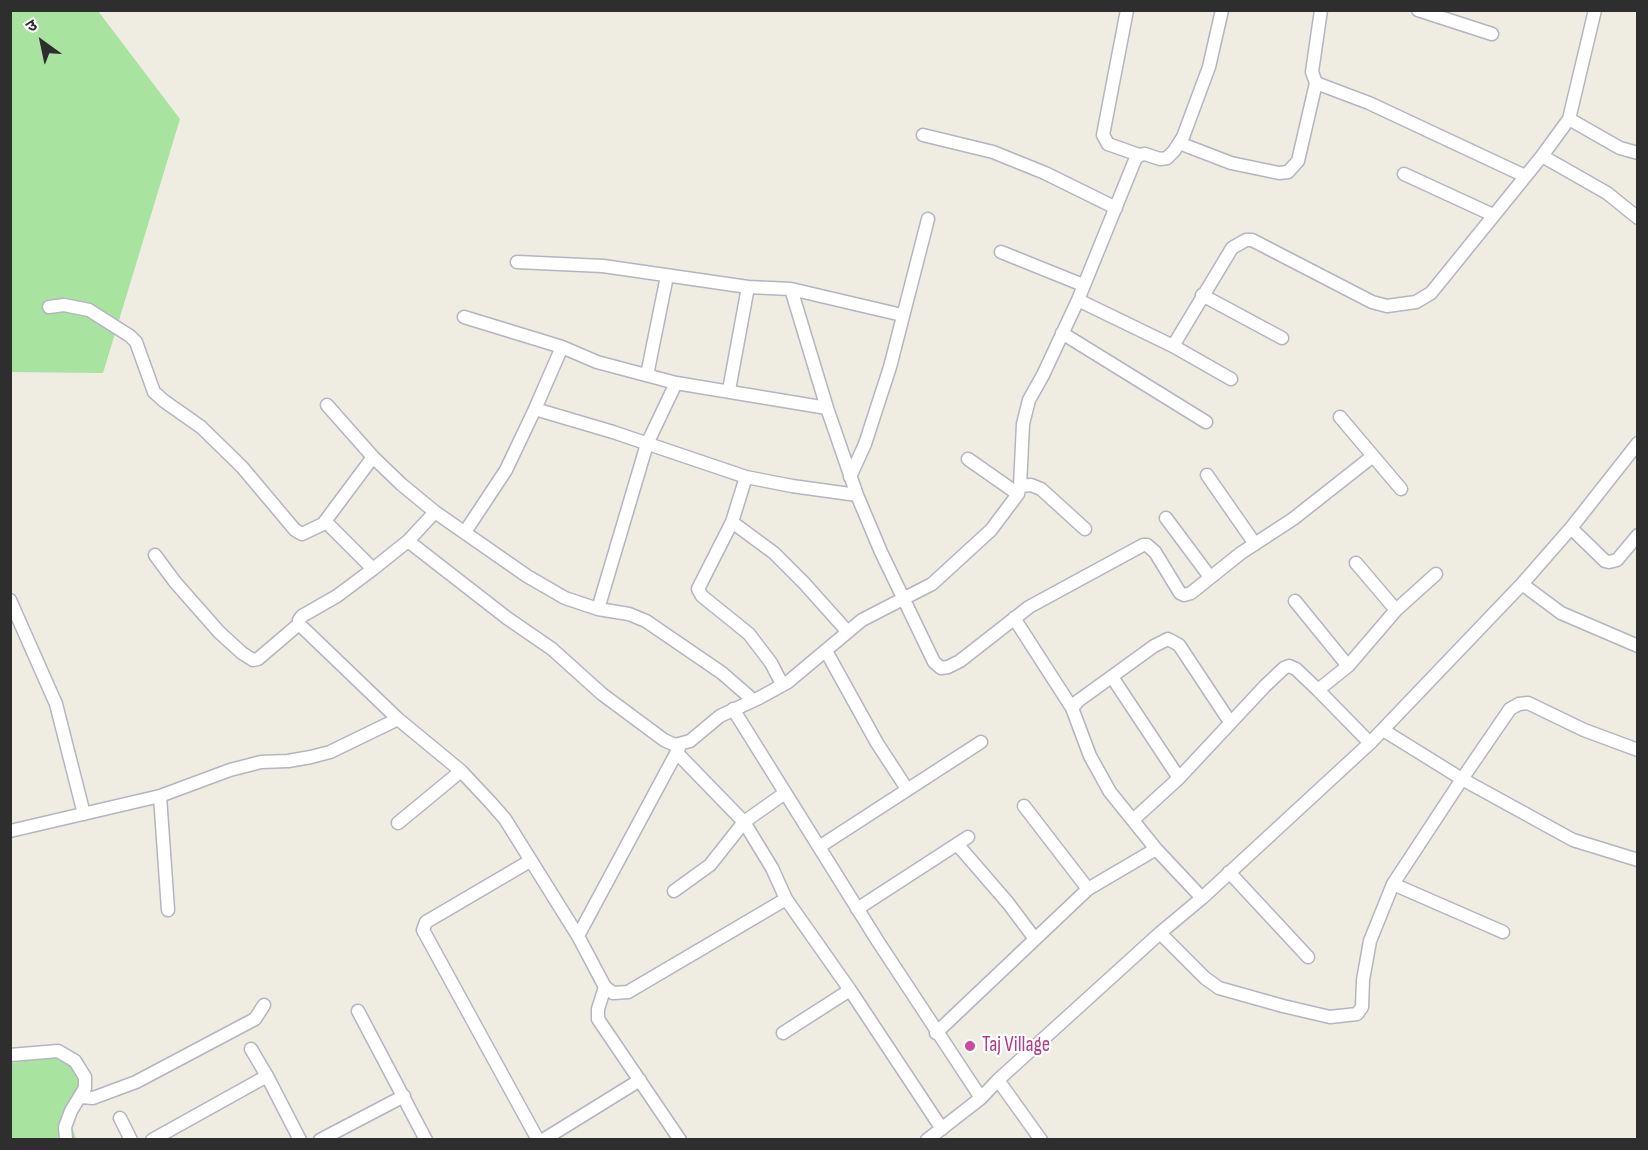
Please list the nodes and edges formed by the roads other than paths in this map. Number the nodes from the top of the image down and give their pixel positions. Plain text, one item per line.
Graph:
1 (1127, 10) edge
2 (1222, 10) edge
3 (1321, 10) edge
4 (1594, 10) edge
5 (1424, 11) edge
6 (1492, 34) dead end
7 (1316, 83) junction
8 (1569, 119) junction
9 (923, 135) dead end
10 (1179, 143) junction
11 (1638, 153) edge
12 (1139, 155) junction
13 (1542, 156) junction
14 (1404, 174) dead end
15 (1525, 176) junction
16 (1116, 208) junction
17 (1493, 215) junction
18 (1638, 218) edge
19 (928, 219) dead end
20 (1001, 252) dead end
21 (517, 262) dead end
22 (667, 276) junction
23 (1083, 285) junction
24 (748, 287) junction
25 (791, 289) junction
26 (1202, 296) junction
27 (1078, 300) junction
28 (48, 307) dead end
29 (902, 315) junction
30 (464, 317) dead end
31 (1062, 333) junction
32 (1282, 338) dead end
33 (1173, 346) junction
34 (562, 347) junction
35 (647, 375) junction
36 (1231, 379) dead end
37 (676, 383) junction
38 (729, 390) junction
39 (327, 405) dead end
40 (827, 408) junction
41 (536, 409) junction
42 (1340, 417) dead end
43 (1206, 422) dead end
44 (1638, 443) edge
45 (647, 444) junction
46 (1373, 456) junction
47 (373, 457) junction
48 (969, 459) dead end
49 (1207, 475) dead end
50 (746, 477) junction
51 (850, 477) junction
52 (1401, 489) dead end
53 (1019, 490) junction
54 (857, 495) junction
55 (435, 512) junction
56 (1166, 518) dead end
57 (732, 522) junction
58 (323, 524) junction
59 (1571, 528) junction
60 (1086, 529) dead end
61 (465, 532) junction
62 (1638, 535) edge
63 (408, 541) junction
64 (1255, 544) junction
65 (155, 555) dead end
66 (1356, 563) dead end
67 (373, 569) junction
68 (1436, 574) dead end
69 (1210, 577) junction
70 (1522, 584) junction
71 (904, 599) junction
72 (10, 600) edge
73 (1294, 601) dead end
74 (598, 609) junction
75 (1396, 610) junction
76 (1014, 618) junction
77 (299, 624) junction
78 (847, 631) junction
79 (1638, 645) edge
80 (826, 651) junction
81 (1348, 666) junction
82 (1112, 677) junction
83 (782, 684) junction
84 (1318, 690) junction
85 (753, 700) junction
86 (1072, 708) junction
87 (733, 709) junction
88 (398, 719) junction
89 (1230, 722) junction
90 (1383, 730) junction
91 (981, 742) dead end
92 (1370, 743) junction
93 (679, 748) junction
94 (1638, 750) edge
95 (461, 771) junction
96 (1179, 778) junction
97 (1462, 779) junction
98 (907, 789) junction
99 (785, 793) junction
100 (160, 796) junction
101 (1024, 806) dead end
102 (84, 814) junction
103 (1133, 820) junction
104 (744, 822) junction
105 (398, 823) dead end
106 (10, 831) edge
107 (968, 837) dead end
108 (957, 844) junction
109 (819, 847) junction
110 (1156, 849) junction
111 (1638, 860) edge
112 (530, 861) junction
113 (1229, 872) junction
114 (1393, 884) junction
115 (1088, 889) junction
116 (674, 891) dead end
117 (1202, 898) junction
118 (786, 899) junction
119 (857, 909) junction
120 (168, 910) dead end
121 (1503, 932) dead end
122 (1160, 933) junction
123 (578, 936) junction
124 (1035, 939) junction
125 (1308, 957) dead end
126 (605, 987) junction
127 (850, 990) junction
128 (264, 1005) dead end
129 (358, 1011) dead end
130 (783, 1033) dead end
131 (936, 1033) junction
132 (251, 1049) dead end
133 (10, 1055) edge
134 (267, 1076) junction
135 (640, 1080) junction
136 (998, 1080) junction
137 (81, 1096) junction
138 (404, 1096) junction
139 (981, 1098) junction
140 (120, 1118) dead end
141 (942, 1129) junction
142 (66, 1140) edge
143 (131, 1140) edge
144 (152, 1140) edge
145 (300, 1140) edge
146 (320, 1140) edge
147 (426, 1140) edge
148 (540, 1140) edge
149 (680, 1140) edge
150 (927, 1140) edge
151 (1041, 1140) edge

1 - 12 street
2 - 10 street
3 - 7 street
4 - 8 street
5 - 6 street
7 - 10 street
7 - 15 street
8 - 11 street
8 - 13 street
9 - 16 street
10 - 12 street
12 - 16 street
13 - 15 street
13 - 18 street
14 - 17 street
15 - 17 street
16 - 23 street
17 - 26 street
19 - 29 street
20 - 23 street
21 - 22 street
22 - 24 street
22 - 35 street
23 - 27 street
24 - 25 street
24 - 38 street
25 - 29 street
25 - 40 street
26 - 32 street
26 - 33 street
27 - 31 street
27 - 33 street
28 - 58 street
29 - 51 street
30 - 34 street
31 - 43 street
31 - 53 street
33 - 36 street
34 - 35 street
34 - 41 street
35 - 37 street
37 - 38 street
37 - 45 street
38 - 40 street
39 - 47 street
40 - 51 street
41 - 45 street
41 - 61 street
42 - 46 street
44 - 59 street
45 - 50 street
45 - 74 street
46 - 52 street
46 - 64 street
47 - 55 street
47 - 58 street
48 - 53 street
49 - 64 street
50 - 54 street
50 - 57 street
51 - 54 street
53 - 60 street
53 - 71 street
54 - 71 street
55 - 61 street
55 - 63 street
56 - 69 street
57 - 78 street
57 - 83 street
58 - 67 street
59 - 62 street
59 - 70 street
61 - 74 street
63 - 67 street
63 - 93 street
64 - 69 street
65 - 77 street
66 - 75 street
67 - 77 street
68 - 75 street
69 - 76 street
70 - 79 street
70 - 90 street
71 - 76 street
71 - 78 street
72 - 102 street
73 - 81 street
74 - 85 street
75 - 81 street
76 - 86 street
77 - 88 street
78 - 80 street
80 - 83 street
80 - 98 street
81 - 84 street
82 - 86 street
82 - 89 street
82 - 96 street
83 - 85 street
84 - 89 street
84 - 92 street
85 - 87 street
86 - 103 street
87 - 93 street
87 - 99 street
88 - 95 street
88 - 100 street
89 - 96 street
90 - 92 street
90 - 97 street
91 - 98 street
92 - 113 street
93 - 104 street
93 - 123 street
94 - 97 street
95 - 105 street
95 - 112 street
96 - 103 street
97 - 111 street
97 - 114 street
98 - 109 street
99 - 104 street
99 - 109 street
100 - 102 street
100 - 120 street
101 - 115 street
102 - 106 street
103 - 110 street
104 - 116 street
104 - 118 street
107 - 108 street
108 - 119 street
108 - 124 street
109 - 119 street
110 - 115 street
110 - 117 street
112 - 123 street
112 - 148 street
113 - 117 street
113 - 125 street
114 - 121 street
114 - 122 street
115 - 124 street
117 - 122 street
118 - 126 street
118 - 127 street
119 - 131 street
122 - 136 street
123 - 126 street
124 - 131 street
126 - 135 street
127 - 130 street
127 - 141 street
128 - 137 street
129 - 138 street
131 - 139 street
132 - 134 street
133 - 137 street
134 - 144 street
134 - 145 street
135 - 148 street
135 - 149 street
136 - 139 street
136 - 151 street
137 - 142 street
138 - 146 street
138 - 147 street
139 - 141 street
140 - 143 street
141 - 150 street

